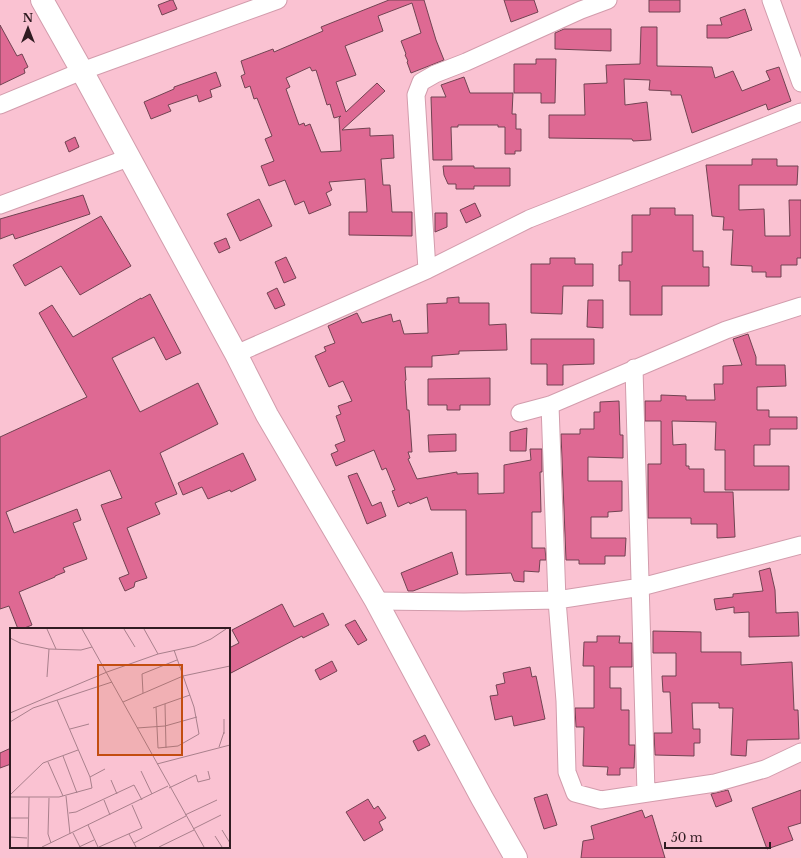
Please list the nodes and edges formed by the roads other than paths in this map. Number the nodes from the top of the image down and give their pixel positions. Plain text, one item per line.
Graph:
1 (42, 0) edge
2 (278, 0) edge
3 (608, 0) edge
4 (770, 0) edge
5 (82, 71) junction
6 (801, 82) edge
7 (0, 105) edge
8 (801, 112) edge
9 (128, 158) junction
10 (0, 205) edge
11 (427, 270) junction
12 (801, 306) edge
13 (236, 354) junction
14 (634, 368) junction
15 (550, 405) junction
16 (520, 414) dead end
17 (801, 545) edge
18 (641, 587) junction
19 (558, 600) junction
20 (376, 602) junction
21 (801, 752) edge
22 (646, 793) junction
23 (516, 858) edge

1 - 5 street
2 - 5 street
3 - 11 street
4 - 6 street
5 - 7 street
5 - 9 street
8 - 11 street
9 - 10 street
9 - 13 street
11 - 13 street
12 - 14 street
13 - 20 street
14 - 15 street
14 - 18 street
15 - 16 street
15 - 19 street
17 - 18 street
18 - 19 street
18 - 22 street
19 - 20 street
19 - 22 street
20 - 23 street
21 - 22 street

